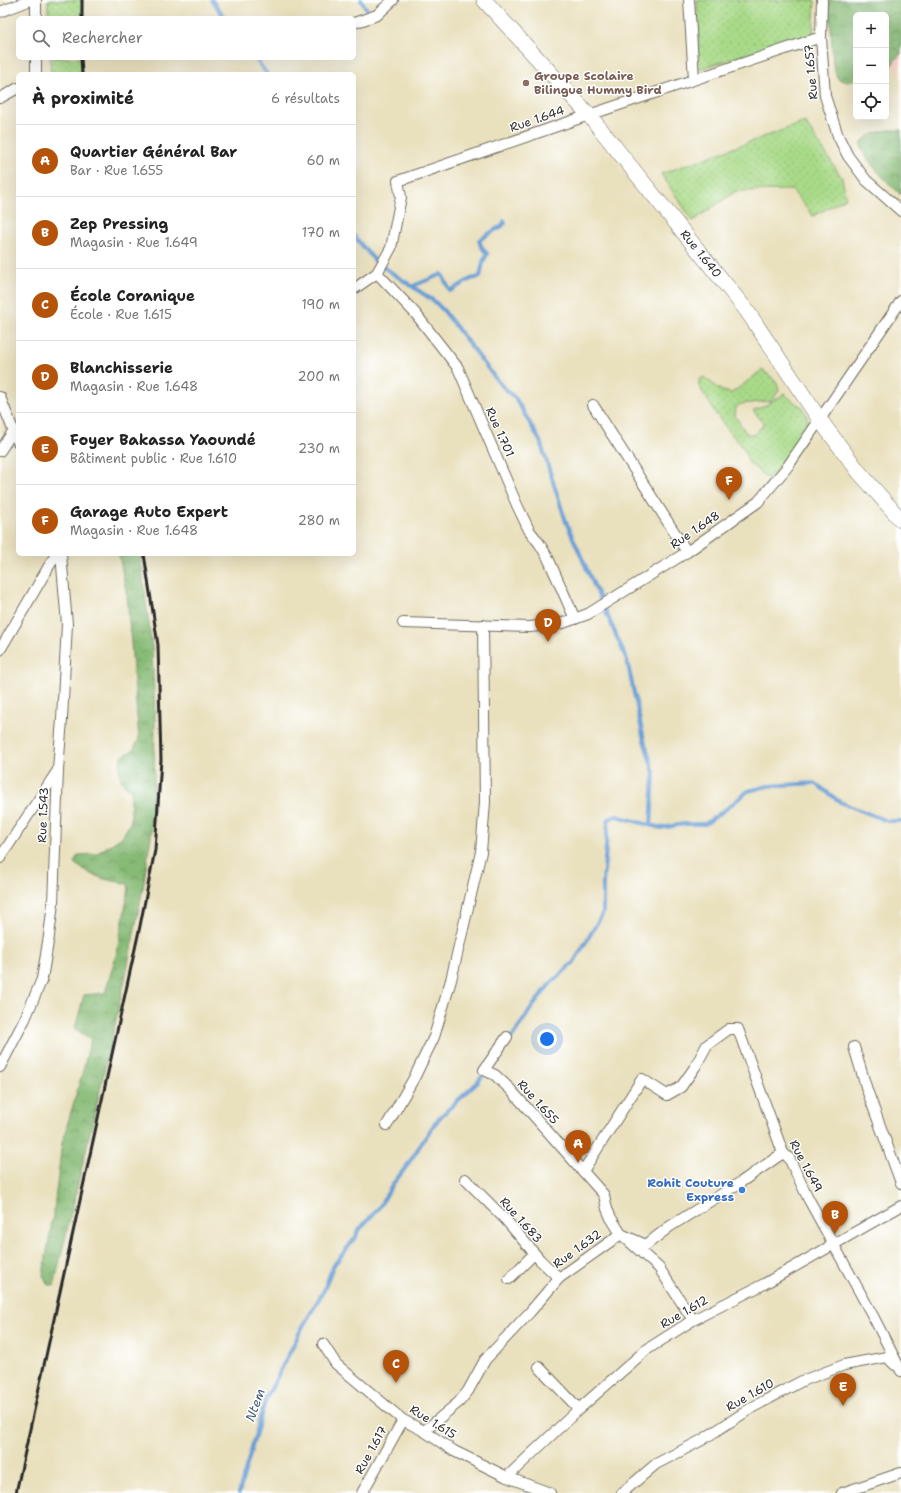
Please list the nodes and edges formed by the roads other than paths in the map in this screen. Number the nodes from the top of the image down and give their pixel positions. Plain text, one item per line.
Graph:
1 (31, 0) edge
2 (36, 0) edge
3 (393, 0) edge
4 (484, 0) edge
5 (689, 0) edge
6 (822, 0) edge
7 (0, 12) edge
8 (36, 16) edge
9 (356, 22) edge
10 (821, 37) junction
11 (36, 60) edge
12 (36, 72) edge
13 (694, 79) junction
14 (16, 89) edge
15 (0, 98) edge
16 (589, 115) junction
17 (901, 211) edge
18 (380, 268) junction
19 (356, 286) edge
20 (901, 301) edge
21 (0, 397) edge
22 (593, 405) dead end
23 (820, 420) junction
24 (14, 430) junction
25 (16, 436) edge
26 (0, 451) edge
27 (901, 520) edge
28 (687, 552) junction
29 (55, 556) edge
30 (61, 556) edge
31 (575, 619) junction
32 (403, 623) dead end
33 (483, 625) junction
34 (0, 650) edge
35 (58, 770) junction
36 (0, 858) edge
37 (507, 1038) dead end
38 (854, 1047) dead end
39 (0, 1067) edge
40 (387, 1125) dead end
41 (783, 1153) junction
42 (583, 1171) junction
43 (465, 1179) dead end
44 (901, 1182) edge
45 (901, 1206) edge
46 (621, 1234) junction
47 (833, 1244) junction
48 (534, 1254) junction
49 (559, 1278) junction
50 (509, 1279) dead end
51 (693, 1320) junction
52 (323, 1344) dead end
53 (539, 1367) dead end
54 (901, 1371) edge
55 (579, 1410) junction
56 (403, 1420) junction
57 (424, 1431) junction
58 (901, 1473) edge
59 (507, 1477) junction
60 (362, 1493) edge
61 (550, 1493) edge
62 (622, 1493) edge
63 (842, 1493) edge

1 - 7 street
2 - 8 street
3 - 9 street
4 - 16 street, Rue 1.640
5 - 13 street
6 - 10 street, Rue 1.657
10 - 13 street, Rue 1.644
10 - 17 street, Rue 1.657
11 - 12 street
13 - 16 street, Rue 1.644
14 - 15 street
16 - 18 street, Rue 1.644
16 - 23 street, Rue 1.640
18 - 19 street
18 - 31 street, Rue 1.701
20 - 23 street, Rue 1.648
21 - 24 street
22 - 28 street
23 - 27 street, Rue 1.640
23 - 28 street, Rue 1.648
24 - 25 street
24 - 26 street
28 - 31 street, Rue 1.648
29 - 34 street
30 - 35 street, Rue 1.543
31 - 33 street, Rue 1.648
32 - 33 street, Rue 1.648
33 - 40 street
35 - 36 street
35 - 39 street, Rue 1.543
37 - 42 street, Rue 1.655
38 - 44 street
41 - 42 street, Rue 1.649
41 - 46 street, Rue 1.632
41 - 47 street, Rue 1.649
42 - 46 street, Rue 1.655
43 - 48 street, Rue 1.683
45 - 47 street, Rue 1.612
46 - 49 street, Rue 1.632
46 - 51 street, Rue 1.655
47 - 51 street, Rue 1.612
47 - 54 street, Rue 1.649
48 - 49 street, Rue 1.683
48 - 50 street
49 - 57 street, Rue 1.632
51 - 55 street, Rue 1.612
52 - 56 street, Rue 1.615
53 - 55 street
54 - 62 street, Rue 1.610
55 - 59 street, Rue 1.612
56 - 57 street, Rue 1.615
56 - 60 street, Rue 1.617
57 - 59 street, Rue 1.615
58 - 63 street
59 - 61 street, Rue 1.615

